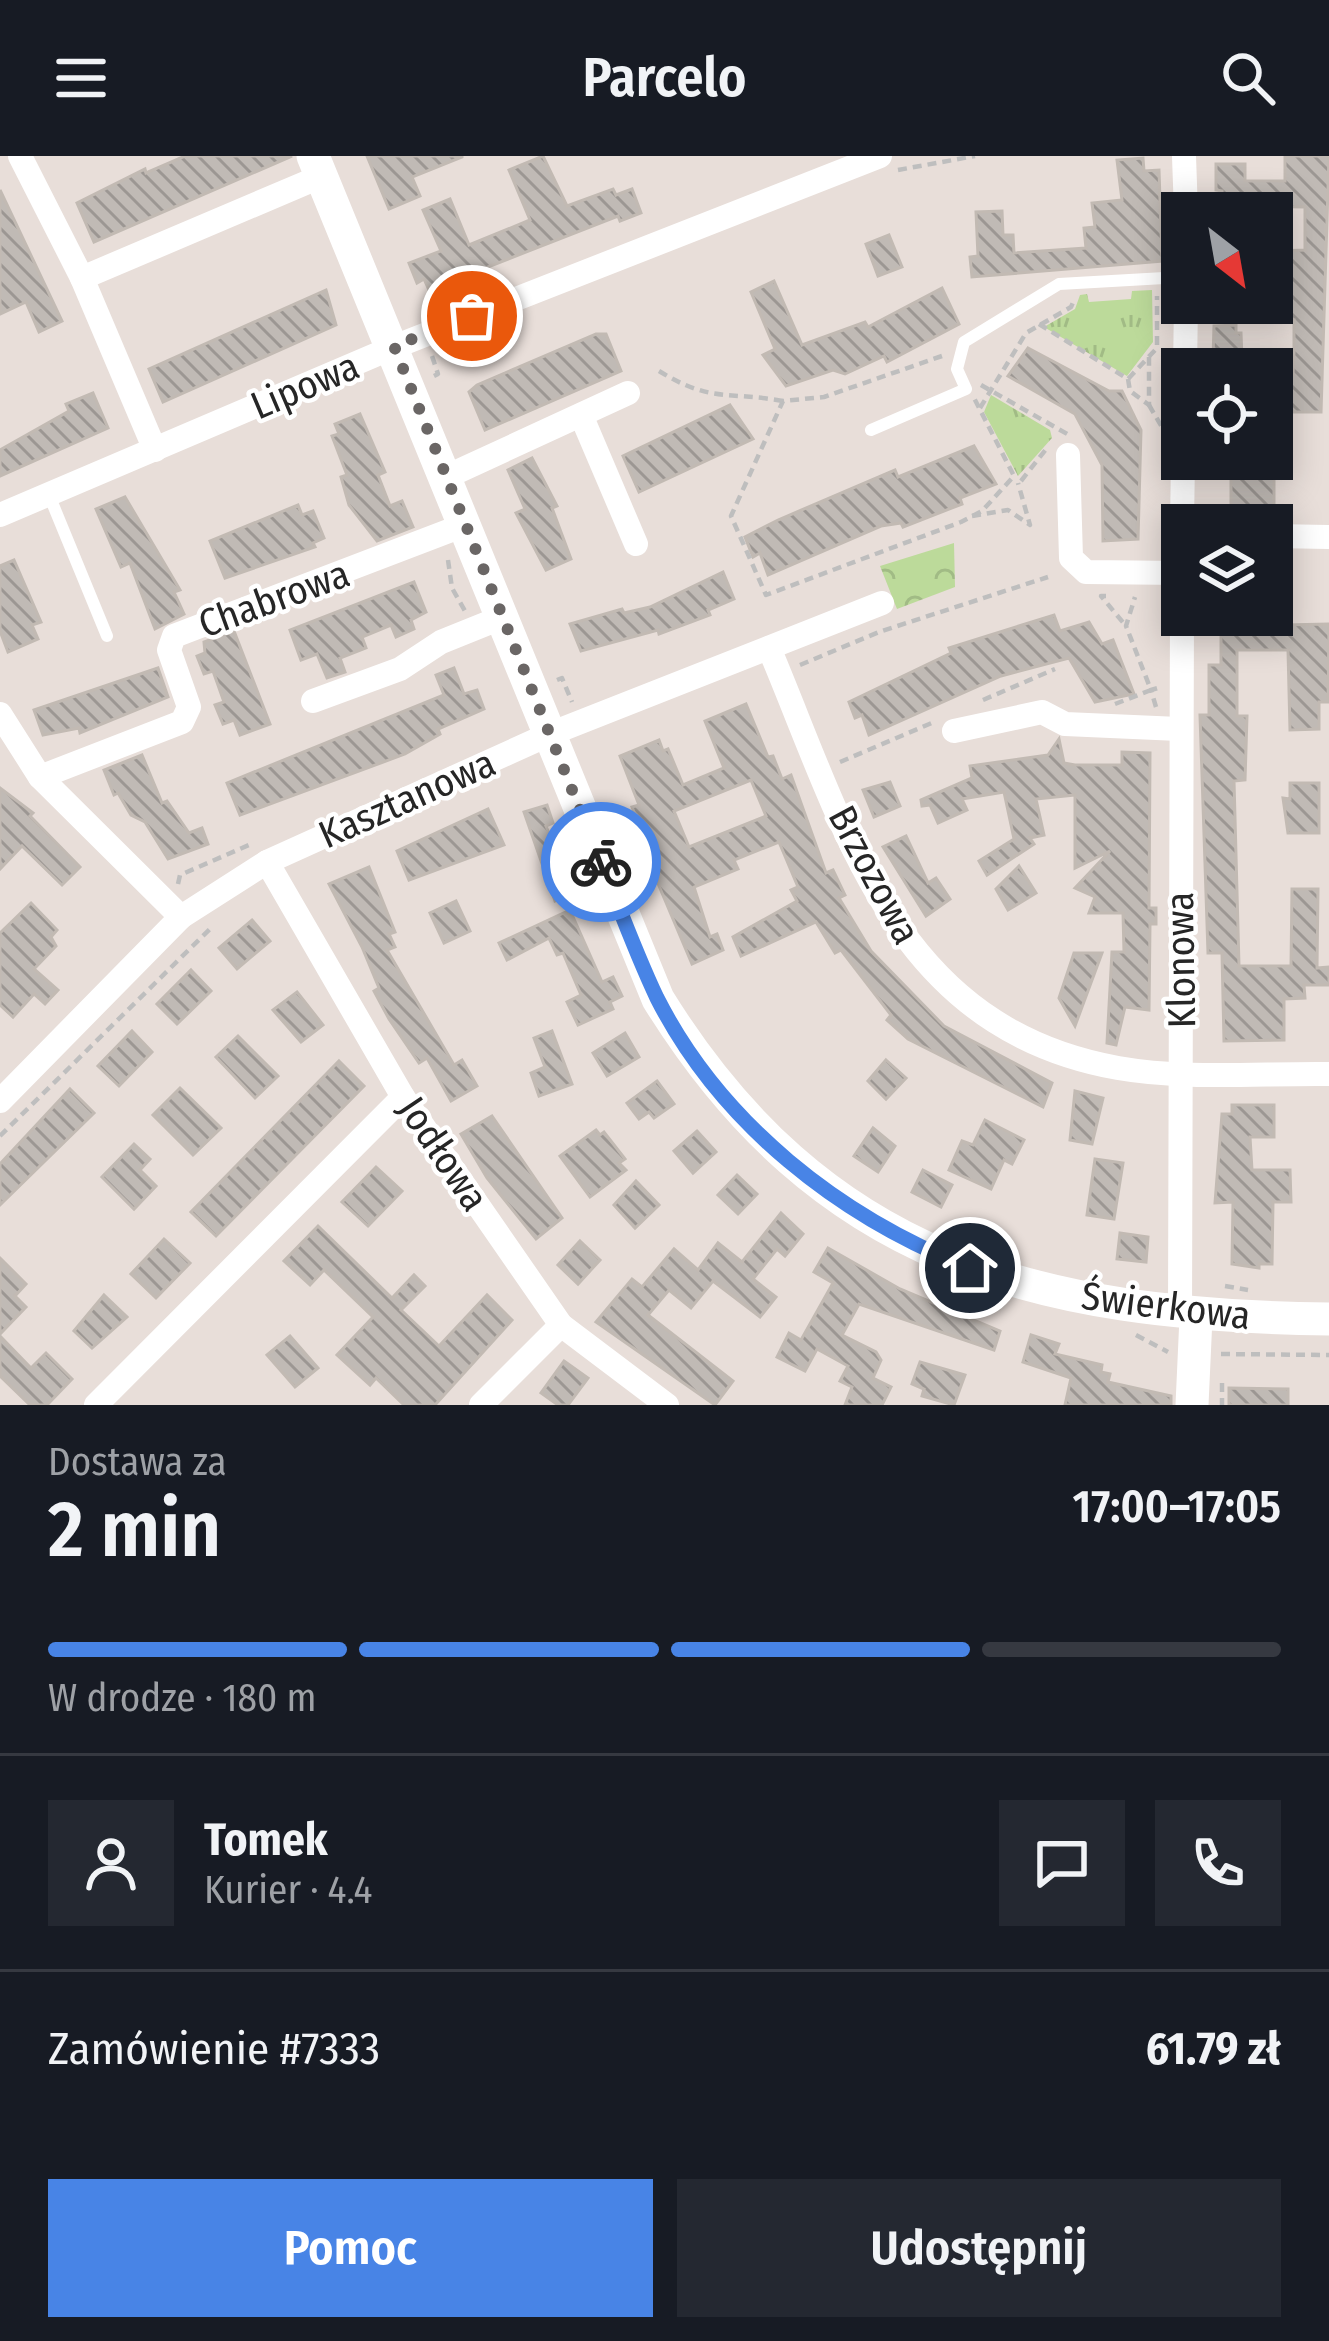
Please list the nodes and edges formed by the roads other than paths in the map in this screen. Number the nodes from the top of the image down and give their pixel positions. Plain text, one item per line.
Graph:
1 (20, 156) edge
2 (880, 156) edge
3 (1184, 156) edge
4 (318, 166) edge
5 (1185, 192) edge
6 (82, 278) junction
7 (1161, 278) edge
8 (394, 346) junction
9 (628, 393) dead end
10 (581, 415) junction
11 (871, 430) dead end
12 (155, 450) junction
13 (1068, 455) dead end
14 (448, 476) junction
15 (49, 495) junction
16 (0, 515) edge
17 (456, 529) junction
18 (1293, 532) edge
19 (1329, 537) edge
20 (636, 544) dead end
21 (1161, 572) edge
22 (882, 603) dead end
23 (491, 621) junction
24 (106, 636) dead end
25 (1178, 636) edge
26 (770, 648) junction
27 (313, 701) dead end
28 (0, 714) edge
29 (954, 722) road end
30 (1168, 724) junction
31 (550, 734) junction
32 (40, 777) junction
33 (267, 862) junction
34 (170, 900) junction
35 (1182, 1072) junction
36 (1329, 1074) edge
37 (403, 1097) junction
38 (0, 1101) edge
39 (1186, 1305) junction
40 (1329, 1319) edge
41 (561, 1325) junction
42 (96, 1405) edge
43 (481, 1405) edge
44 (667, 1405) edge
45 (1192, 1405) edge

1 - 6 street
2 - 8 street, Lipowa
3 - 5 street
4 - 6 street
4 - 8 street, Świerkowa
6 - 12 street
7 - 11 lane
8 - 12 street, Lipowa
8 - 14 street, Świerkowa
9 - 10 street
10 - 14 street
10 - 20 street
12 - 15 street, Lipowa
13 - 21 street
14 - 17 street, Świerkowa
15 - 16 street, Lipowa
15 - 24 lane
17 - 23 street, Świerkowa
17 - 32 street, Chabrowa
18 - 19 street
22 - 26 street, Kasztanowa
23 - 27 street
23 - 31 street, Świerkowa
25 - 30 street, Klonowa
26 - 31 street, Kasztanowa
26 - 35 street, Brzozowa
28 - 32 street
29 - 30 street
30 - 35 street, Klonowa
31 - 33 street, Kasztanowa
31 - 39 street, Świerkowa
32 - 34 street
33 - 34 street, Kasztanowa
33 - 37 street, Jodłowa
34 - 38 street, Kasztanowa
35 - 36 street, Brzozowa
35 - 39 street, Klonowa
37 - 41 street, Jodłowa
37 - 42 street
39 - 40 street, Świerkowa
39 - 45 street, Klonowa
41 - 43 street
41 - 44 street, Jodłowa

